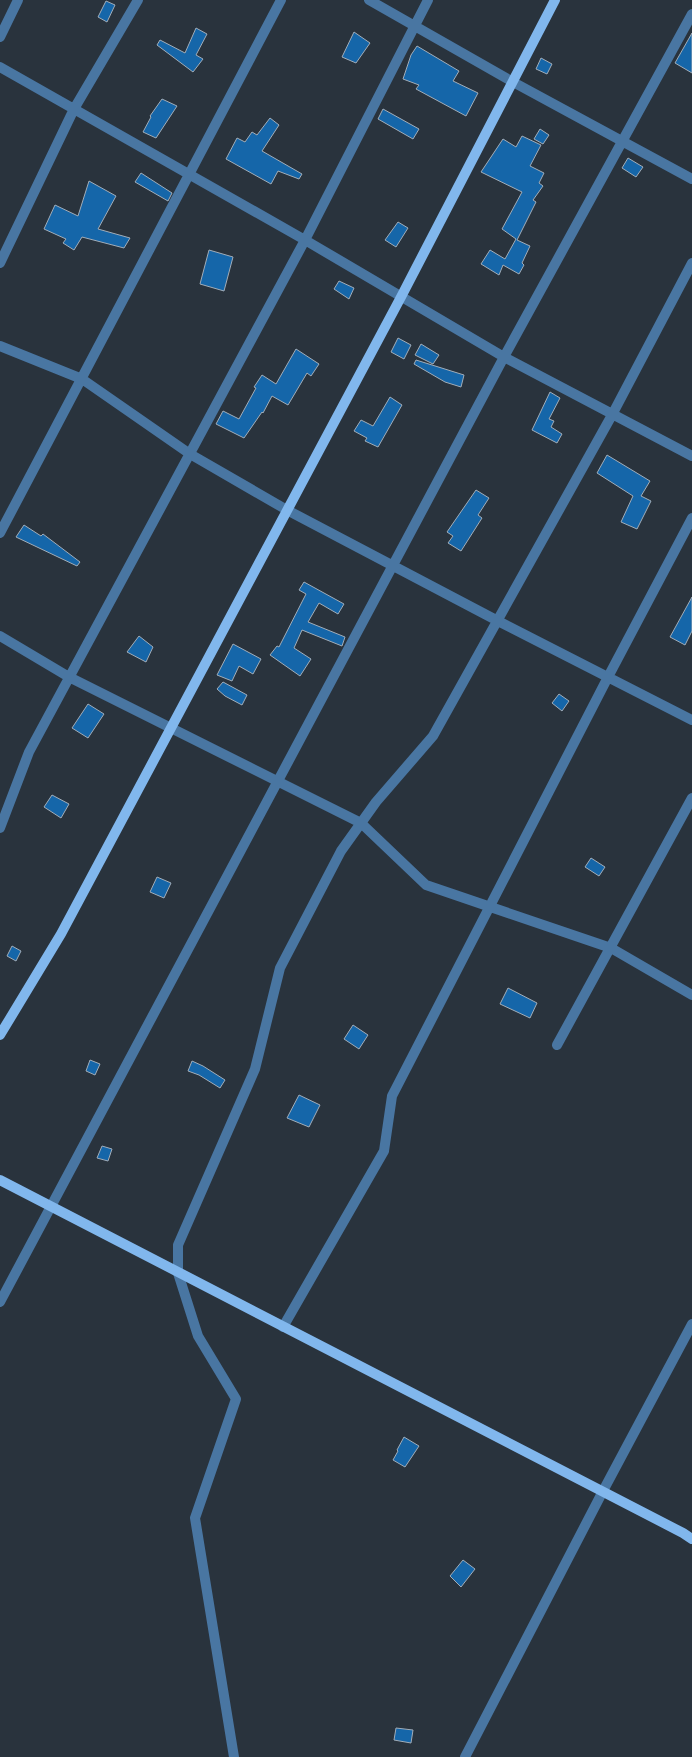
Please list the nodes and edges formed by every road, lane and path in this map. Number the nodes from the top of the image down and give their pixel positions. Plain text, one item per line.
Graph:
1 (18, 0) edge
2 (138, 0) edge
3 (281, 0) edge
4 (369, 0) edge
5 (428, 0) edge
6 (555, 0) edge
7 (692, 14) edge
8 (414, 26) junction
9 (0, 37) edge
10 (0, 67) edge
11 (513, 82) junction
12 (74, 109) junction
13 (622, 141) junction
14 (190, 175) junction
15 (692, 179) edge
16 (305, 240) junction
17 (0, 263) edge
18 (692, 263) edge
19 (401, 297) junction
20 (0, 346) edge
21 (504, 358) junction
22 (82, 379) junction
23 (612, 415) junction
24 (190, 454) junction
25 (692, 456) edge
26 (287, 510) junction
27 (692, 518) edge
28 (0, 533) edge
29 (393, 566) junction
30 (498, 620) junction
31 (0, 636) edge
32 (69, 677) junction
33 (608, 677) junction
34 (692, 720) edge
35 (171, 728) junction
36 (278, 782) junction
37 (692, 798) edge
38 (361, 823) junction
39 (0, 828) edge
40 (490, 906) junction
41 (610, 948) junction
42 (692, 995) edge
43 (0, 1035) edge
44 (557, 1045) dead end
45 (0, 1180) edge
46 (51, 1207) junction
47 (178, 1274) junction
48 (0, 1302) edge
49 (692, 1324) edge
50 (283, 1327) junction
51 (603, 1491) junction
52 (692, 1539) edge
53 (234, 1757) edge
54 (465, 1757) edge

1 - 9 street
2 - 12 street
3 - 14 street
4 - 8 street
5 - 8 street
6 - 11 main road
7 - 13 street
8 - 11 street
8 - 16 street
10 - 12 street
11 - 13 street
11 - 19 main road
12 - 14 street
12 - 17 street
13 - 15 street
13 - 21 street
14 - 16 street
14 - 22 street
16 - 19 street
16 - 24 street
18 - 23 street
19 - 21 street
19 - 26 main road
20 - 22 street
21 - 23 street
21 - 29 street
22 - 24 street
22 - 28 street
23 - 25 street
23 - 30 street
24 - 26 street
24 - 32 street
26 - 29 street
26 - 35 main road
27 - 33 street
29 - 30 street
29 - 36 street
30 - 33 street
30 - 38 street
31 - 32 street
32 - 35 street
32 - 39 street
33 - 34 street
33 - 40 street
35 - 36 street
35 - 43 main road
36 - 38 street
36 - 46 street
37 - 41 street
38 - 40 street
38 - 47 street
40 - 41 street
40 - 50 street
41 - 42 street
41 - 44 street
45 - 46 main road
46 - 47 main road
46 - 48 street
47 - 50 main road
47 - 53 street
49 - 51 street
50 - 51 main road
51 - 52 main road
51 - 54 street

